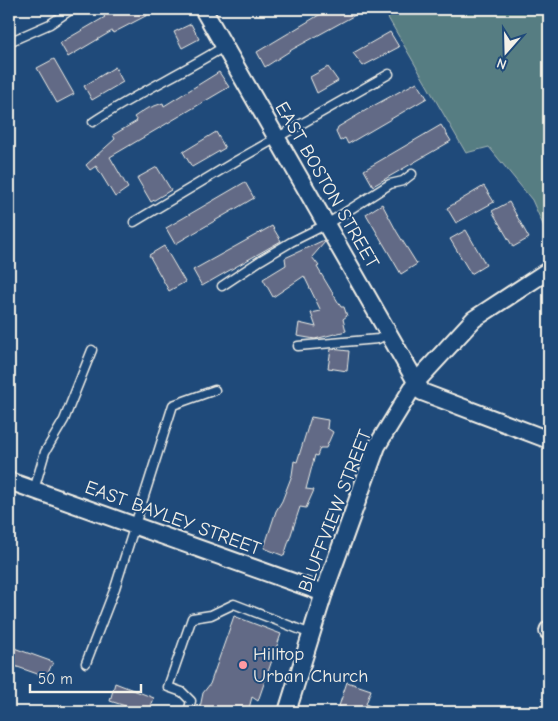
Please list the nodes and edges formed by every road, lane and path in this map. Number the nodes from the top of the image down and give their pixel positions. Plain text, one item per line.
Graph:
1 (72, 9) edge
2 (203, 9) edge
3 (9, 42) edge
4 (225, 46) junction
5 (389, 74) dead end
6 (93, 122) dead end
7 (277, 139) junction
8 (412, 174) dead end
9 (134, 222) dead end
10 (326, 224) junction
11 (549, 270) edge
12 (222, 286) dead end
13 (389, 333) junction
14 (298, 346) dead end
15 (92, 350) dead end
16 (416, 382) junction
17 (215, 390) dead end
18 (549, 440) edge
19 (9, 481) edge
20 (34, 490) junction
21 (134, 525) junction
22 (324, 593) junction
23 (312, 634) junction
24 (86, 663) dead end
25 (188, 712) edge
26 (287, 712) edge

1 - 3 lane
2 - 4 street, EAST BOSTON STREET
4 - 6 lane
4 - 7 street, EAST BOSTON STREET
5 - 7 lane
7 - 9 lane
7 - 10 street, EAST BOSTON STREET
8 - 10 lane
10 - 12 lane
10 - 13 street, EAST BOSTON STREET
11 - 16 street, BLUFFVIEW STREET
13 - 14 lane
13 - 16 street, EAST BOSTON STREET
15 - 20 lane
16 - 18 street
16 - 22 street, BLUFFVIEW STREET
17 - 21 lane
19 - 20 street, EAST BAYLEY STREET
20 - 21 street, EAST BAYLEY STREET
21 - 22 street, EAST BAYLEY STREET
21 - 24 lane
22 - 23 street, BLUFFVIEW STREET
23 - 25 lane
23 - 26 street, BLUFFVIEW STREET

